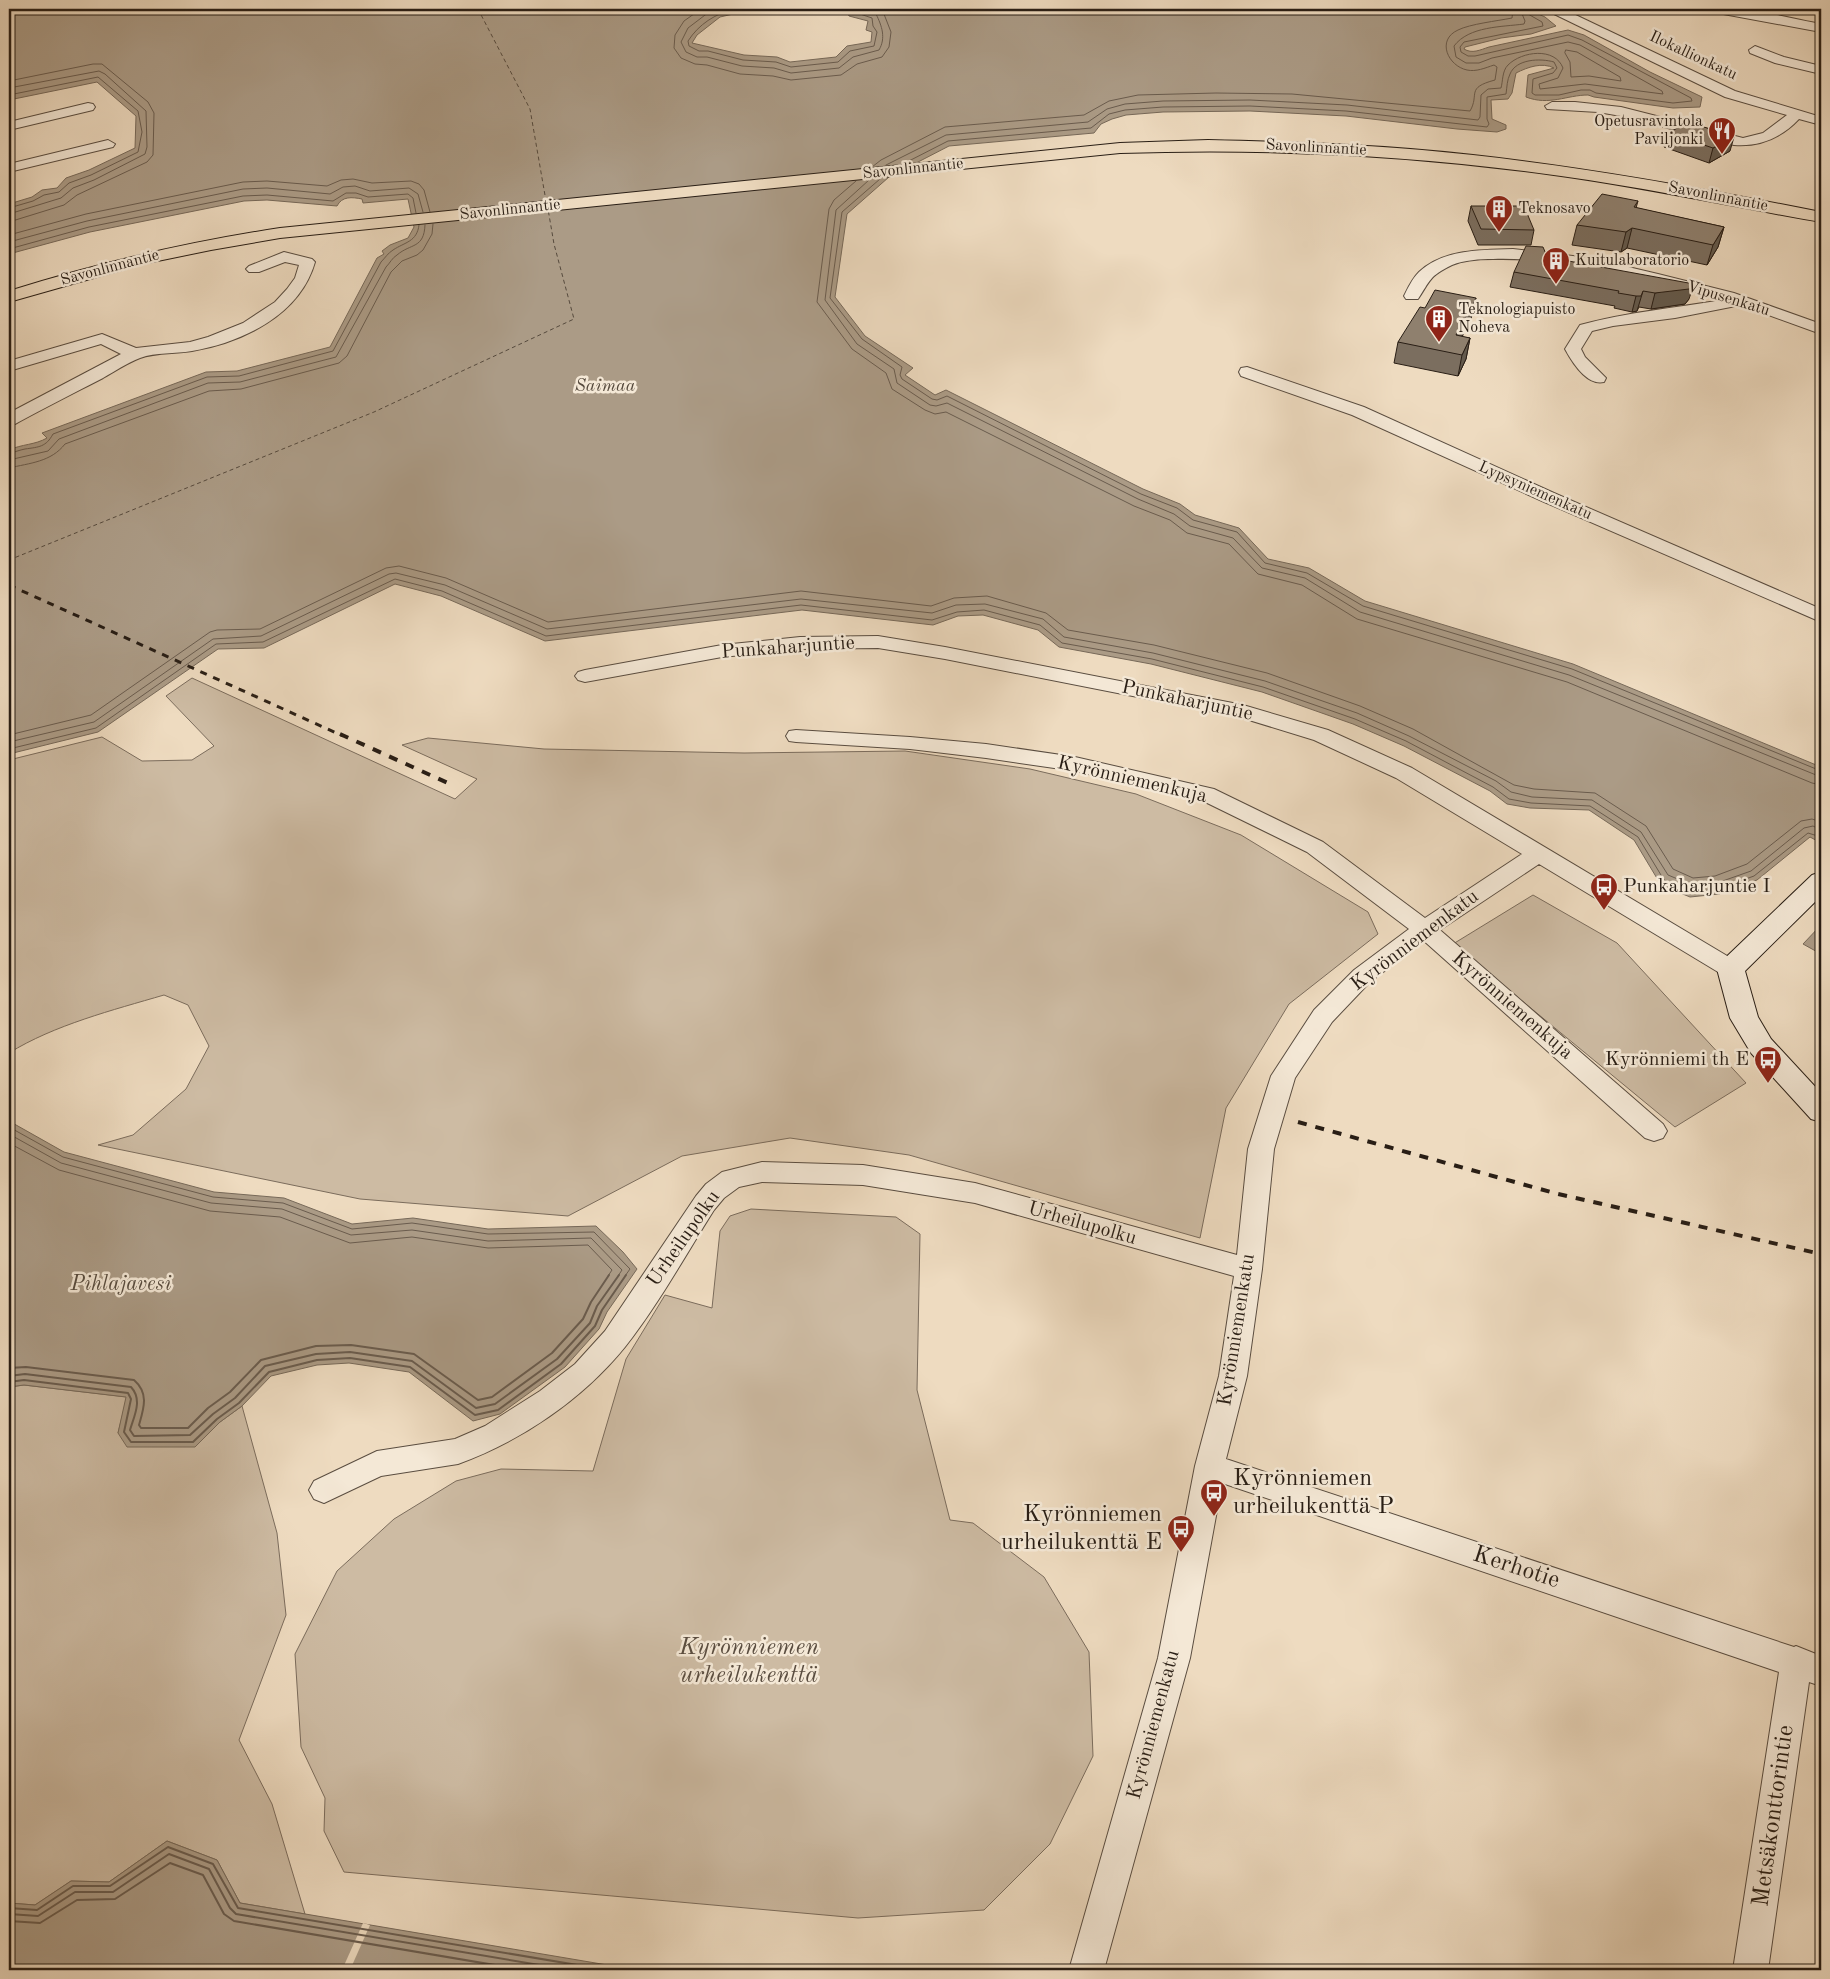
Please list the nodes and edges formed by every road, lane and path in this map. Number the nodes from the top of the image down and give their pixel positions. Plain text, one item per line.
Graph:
1 (1554, 9) edge
2 (1718, 9) edge
3 (1821, 28) edge
4 (1755, 50) dead end
5 (1821, 70) edge
6 (1552, 106) dead end
7 (88, 107) dead end
8 (1796, 114) junction
9 (1821, 121) edge
10 (9, 126) edge
11 (108, 144) dead end
12 (1117, 144) junction
13 (9, 168) edge
14 (1821, 205) edge
15 (1821, 217) edge
16 (279, 228) junction
17 (254, 268) dead end
18 (9, 282) edge
19 (1412, 296) dead end
20 (9, 297) edge
21 (1742, 300) junction
22 (1821, 329) edge
23 (135, 354) junction
24 (9, 366) edge
25 (1247, 372) dead end
26 (1598, 378) dead end
27 (9, 420) edge
28 (1821, 616) edge
29 (585, 676) dead end
30 (796, 736) dead end
31 (1537, 855) junction
32 (1821, 881) edge
33 (1425, 929) junction
34 (1731, 969) junction
35 (1821, 1111) edge
36 (1654, 1131) dead end
37 (1249, 1269) junction
38 (1210, 1466) junction
39 (324, 1490) dead end
40 (1809, 1666) edge
41 (1086, 1970) edge
42 (1751, 1970) edge

1 - 8 street, Ilokallionkatu
2 - 3 street
4 - 5 street
6 - 8 street
7 - 10 street
8 - 9 street, Ilokallionkatu
11 - 13 street
12 - 14 highway, Savonlinnantie
12 - 15 highway, Savonlinnantie
12 - 16 highway, Savonlinnantie
16 - 18 highway, Savonlinnantie
16 - 20 highway, Savonlinnantie
17 - 23 street
19 - 21 street, Vipusenkatu
21 - 22 street, Vipusenkatu
21 - 26 street
23 - 24 street
23 - 27 street
25 - 28 street, Lypsyniemenkatu
29 - 31 street, Punkaharjuntie
30 - 33 street, Kyrönniemenkuja
31 - 33 street, Kyrönniemenkatu
31 - 34 street, Punkaharjuntie
32 - 34 street
33 - 36 street, Kyrönniemenkuja
33 - 37 street, Kyrönniemenkatu
34 - 35 street
37 - 38 street, Kyrönniemenkatu
37 - 39 street, Urheilupolku
38 - 40 street, Kerhotie
38 - 41 street, Kyrönniemenkatu
40 - 42 street, Metsäkonttorintie

